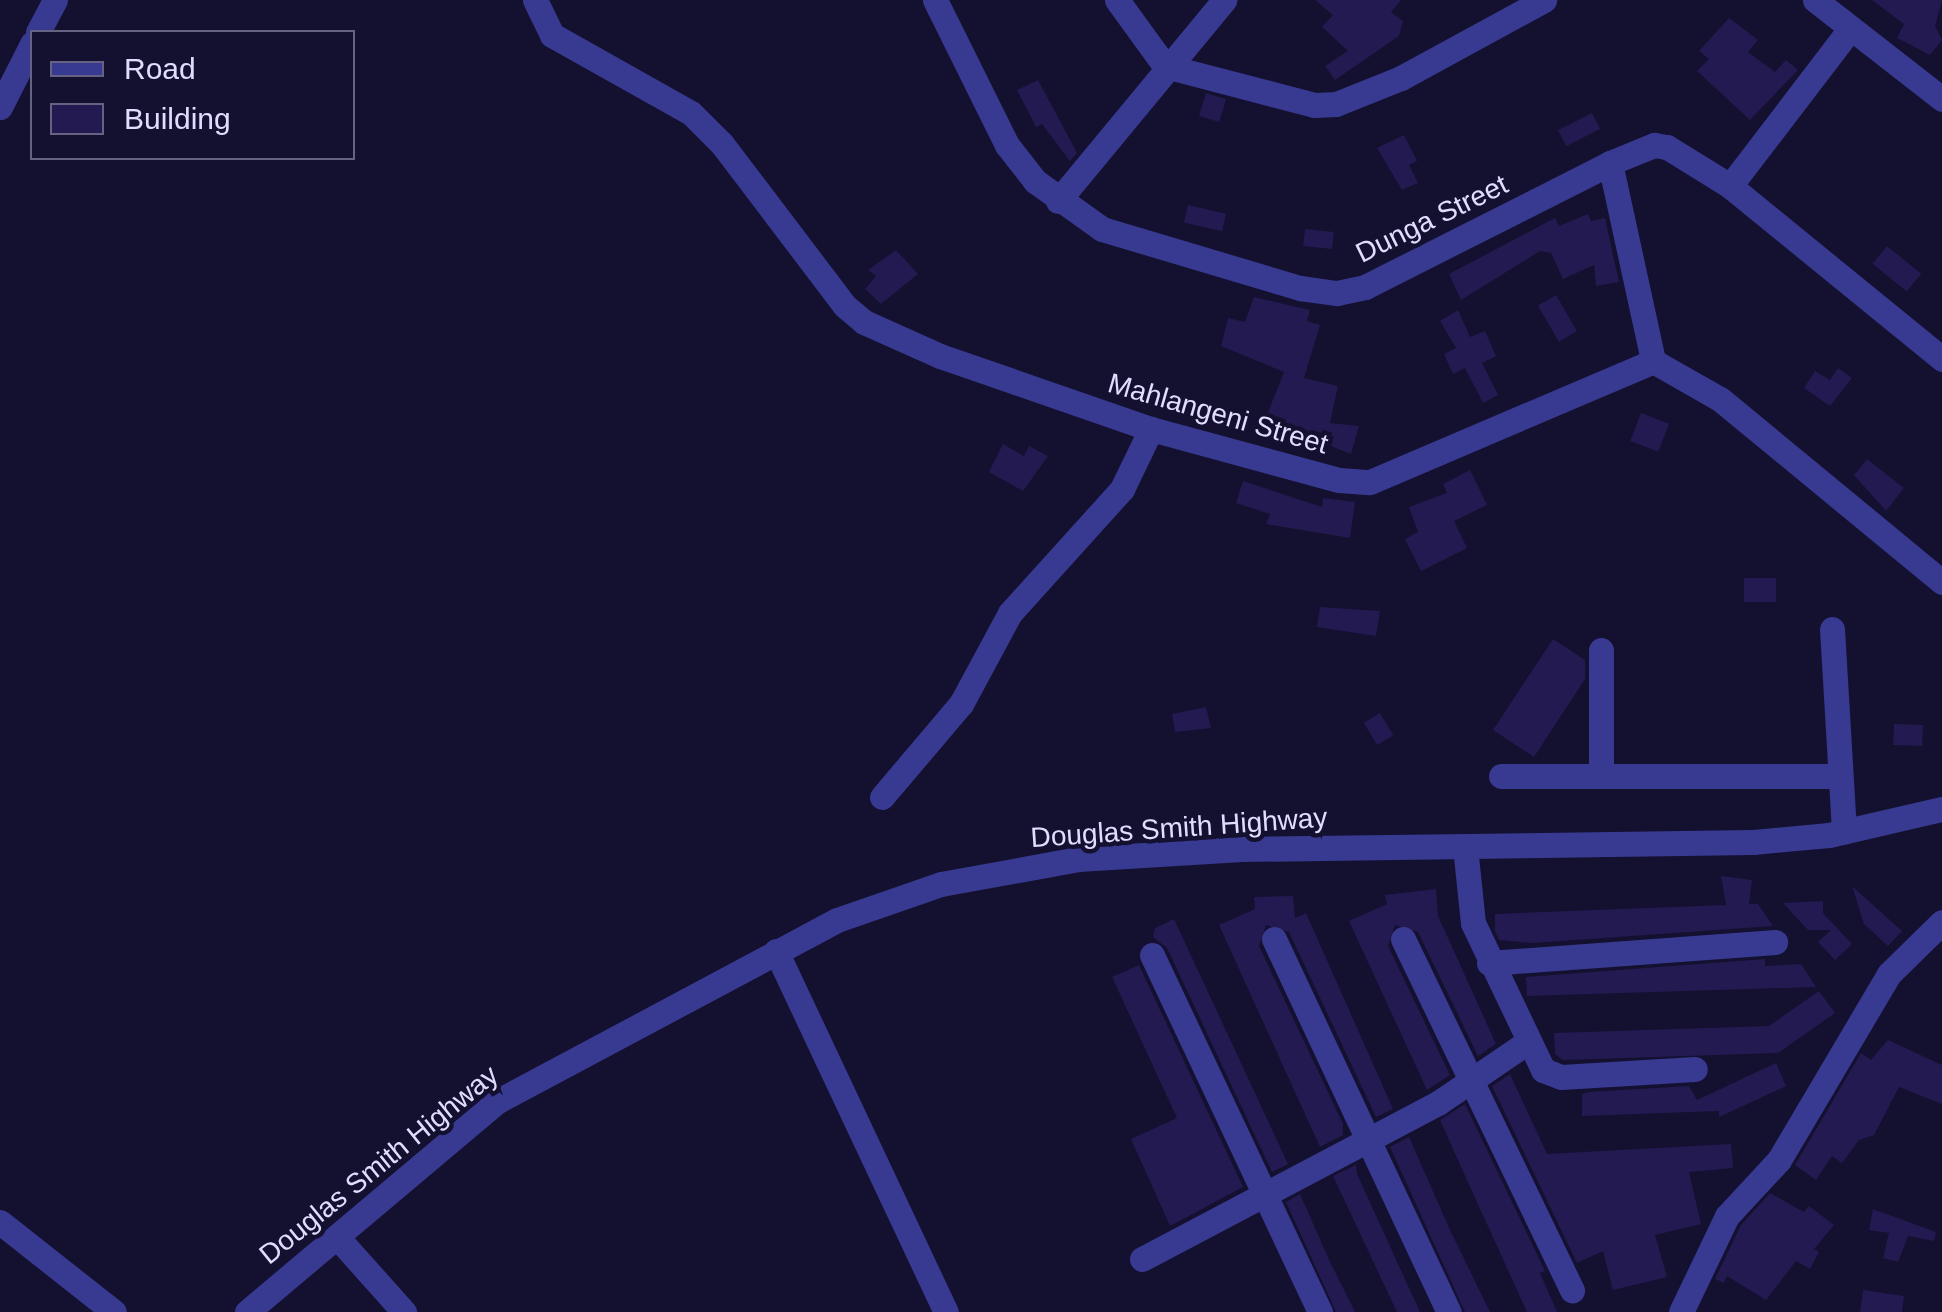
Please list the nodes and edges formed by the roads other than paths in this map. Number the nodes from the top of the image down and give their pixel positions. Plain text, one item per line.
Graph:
1 (55, 0) edge
2 (535, 0) edge
3 (935, 0) edge
4 (1116, 0) edge
5 (1224, 0) edge
6 (1544, 0) edge
7 (1815, 0) edge
8 (39, 30) edge
9 (1850, 30) junction
10 (30, 48) edge
11 (1165, 66) junction
12 (1941, 95) edge
13 (0, 107) edge
14 (1610, 163) junction
15 (1730, 186) junction
16 (1058, 201) junction
17 (1942, 359) edge
18 (1653, 361) junction
19 (1151, 429) junction
20 (1942, 582) edge
21 (1832, 629) dead end
22 (1600, 650) dead end
23 (1501, 776) dead end
24 (1601, 776) junction
25 (1840, 776) junction
26 (882, 796) dead end
27 (1942, 809) edge
28 (1844, 832) junction
29 (1465, 847) junction
30 (1942, 922) edge
31 (1403, 939) dead end
32 (1274, 940) dead end
33 (1775, 942) dead end
34 (769, 954) junction
35 (1152, 954) dead end
36 (1489, 963) junction
37 (1528, 1041) junction
38 (1696, 1070) dead end
39 (1472, 1078) junction
40 (1369, 1140) junction
41 (1264, 1198) junction
42 (0, 1222) edge
43 (337, 1237) junction
44 (1142, 1259) dead end
45 (1572, 1290) dead end
46 (114, 1312) edge
47 (247, 1312) edge
48 (404, 1312) edge
49 (946, 1312) edge
50 (1320, 1312) edge
51 (1449, 1312) edge
52 (1681, 1312) edge

1 - 8 street
2 - 19 street, Mahlangeni Street
3 - 16 street, Dunga Street
4 - 11 street
5 - 11 street
6 - 11 street
7 - 9 street
9 - 12 street
9 - 15 street
10 - 13 street
11 - 16 street
14 - 15 street, Dunga Street
14 - 16 street, Dunga Street
14 - 18 street
15 - 17 street, Dunga Street
18 - 19 street, Mahlangeni Street
18 - 20 street
19 - 26 street
21 - 25 street
22 - 24 street
23 - 24 street
24 - 25 street
25 - 28 street
27 - 28 street, Douglas Smith Highway
28 - 29 street, Douglas Smith Highway
29 - 34 street, Douglas Smith Highway
29 - 36 street
30 - 52 street
31 - 39 street
32 - 40 street
33 - 36 street
34 - 43 street, Douglas Smith Highway
34 - 49 street
35 - 41 street
36 - 37 street
37 - 38 street
37 - 39 street
39 - 40 street
39 - 45 street
40 - 41 street
40 - 51 street
41 - 44 street
41 - 50 street
42 - 46 street
43 - 47 street, Douglas Smith Highway
43 - 48 street

